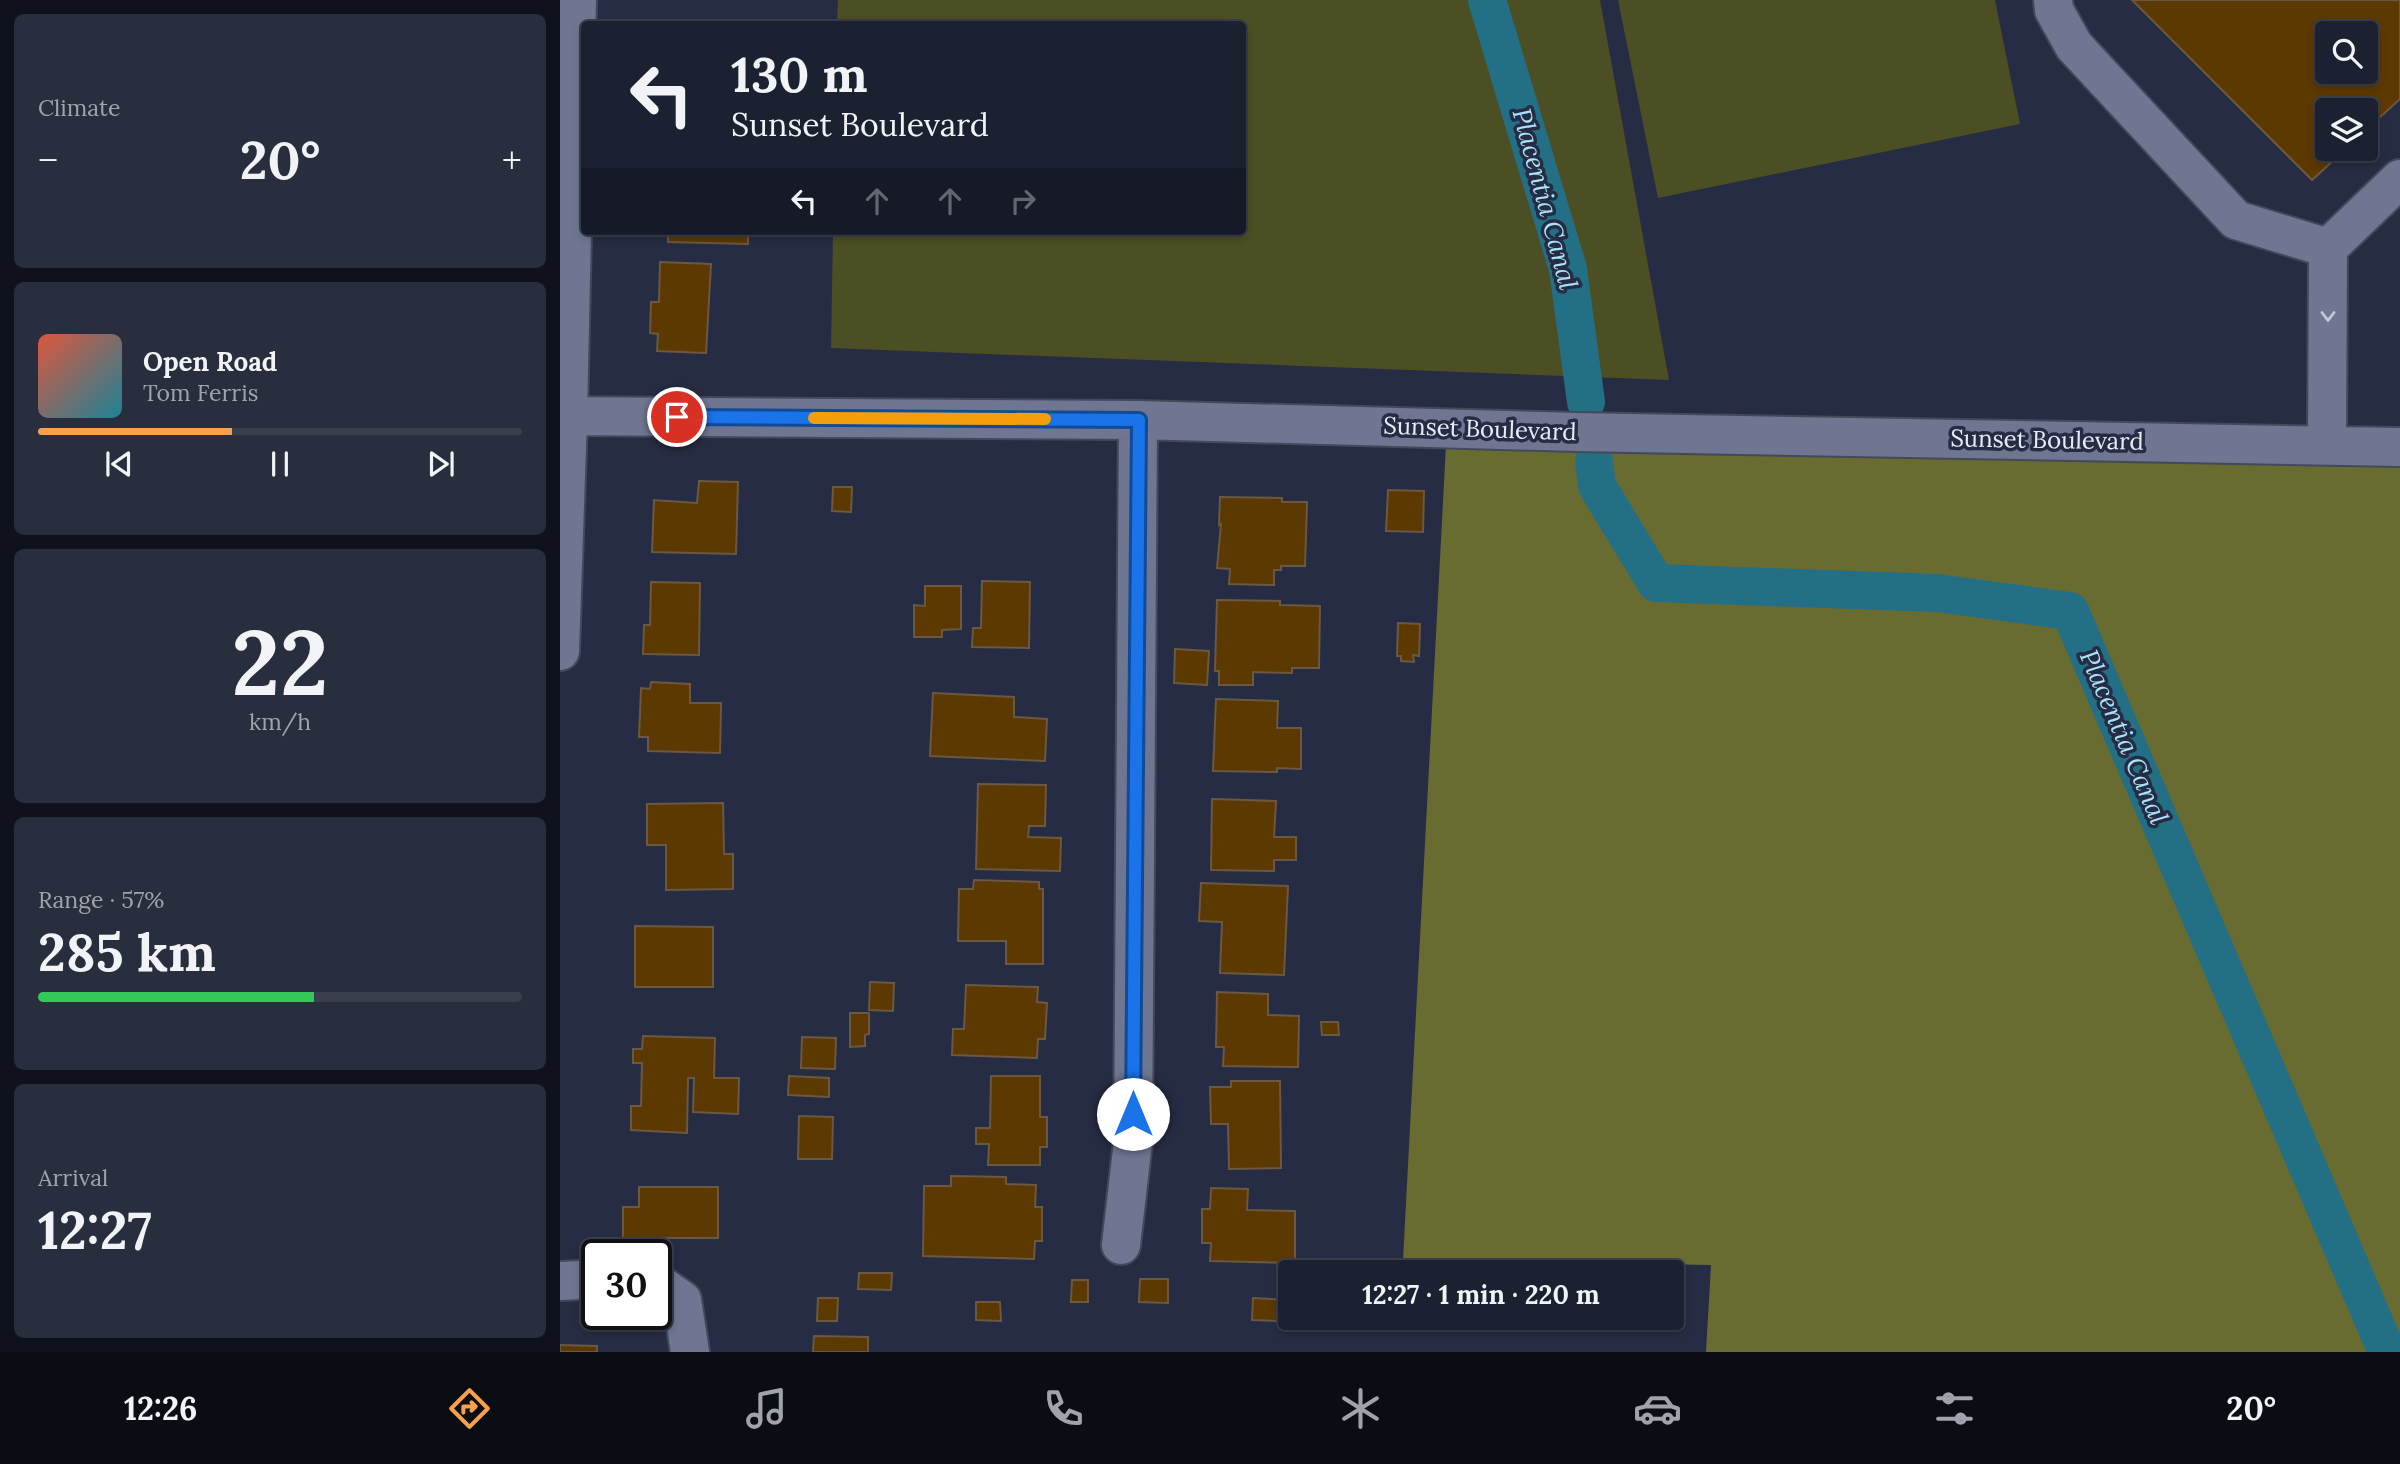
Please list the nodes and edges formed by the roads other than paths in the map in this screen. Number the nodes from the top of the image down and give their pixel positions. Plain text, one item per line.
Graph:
1 (577, 0) edge
2 (2053, 0) edge
3 (2400, 178) edge
4 (2328, 248) junction
5 (564, 416) edge
6 (1139, 420) junction
7 (2326, 445) junction
8 (2400, 447) edge
9 (560, 651) edge
10 (1121, 1245) dead end
11 (581, 1280) edge
12 (560, 1281) edge
13 (672, 1293) edge
14 (690, 1352) edge

1 - 5 street
2 - 4 street
3 - 4 street
4 -> 7 street
5 - 6 street, Sunset Boulevard
5 - 9 street
6 - 7 street, Sunset Boulevard
6 - 10 street
7 - 8 street, Sunset Boulevard
11 - 12 street
13 - 14 street

